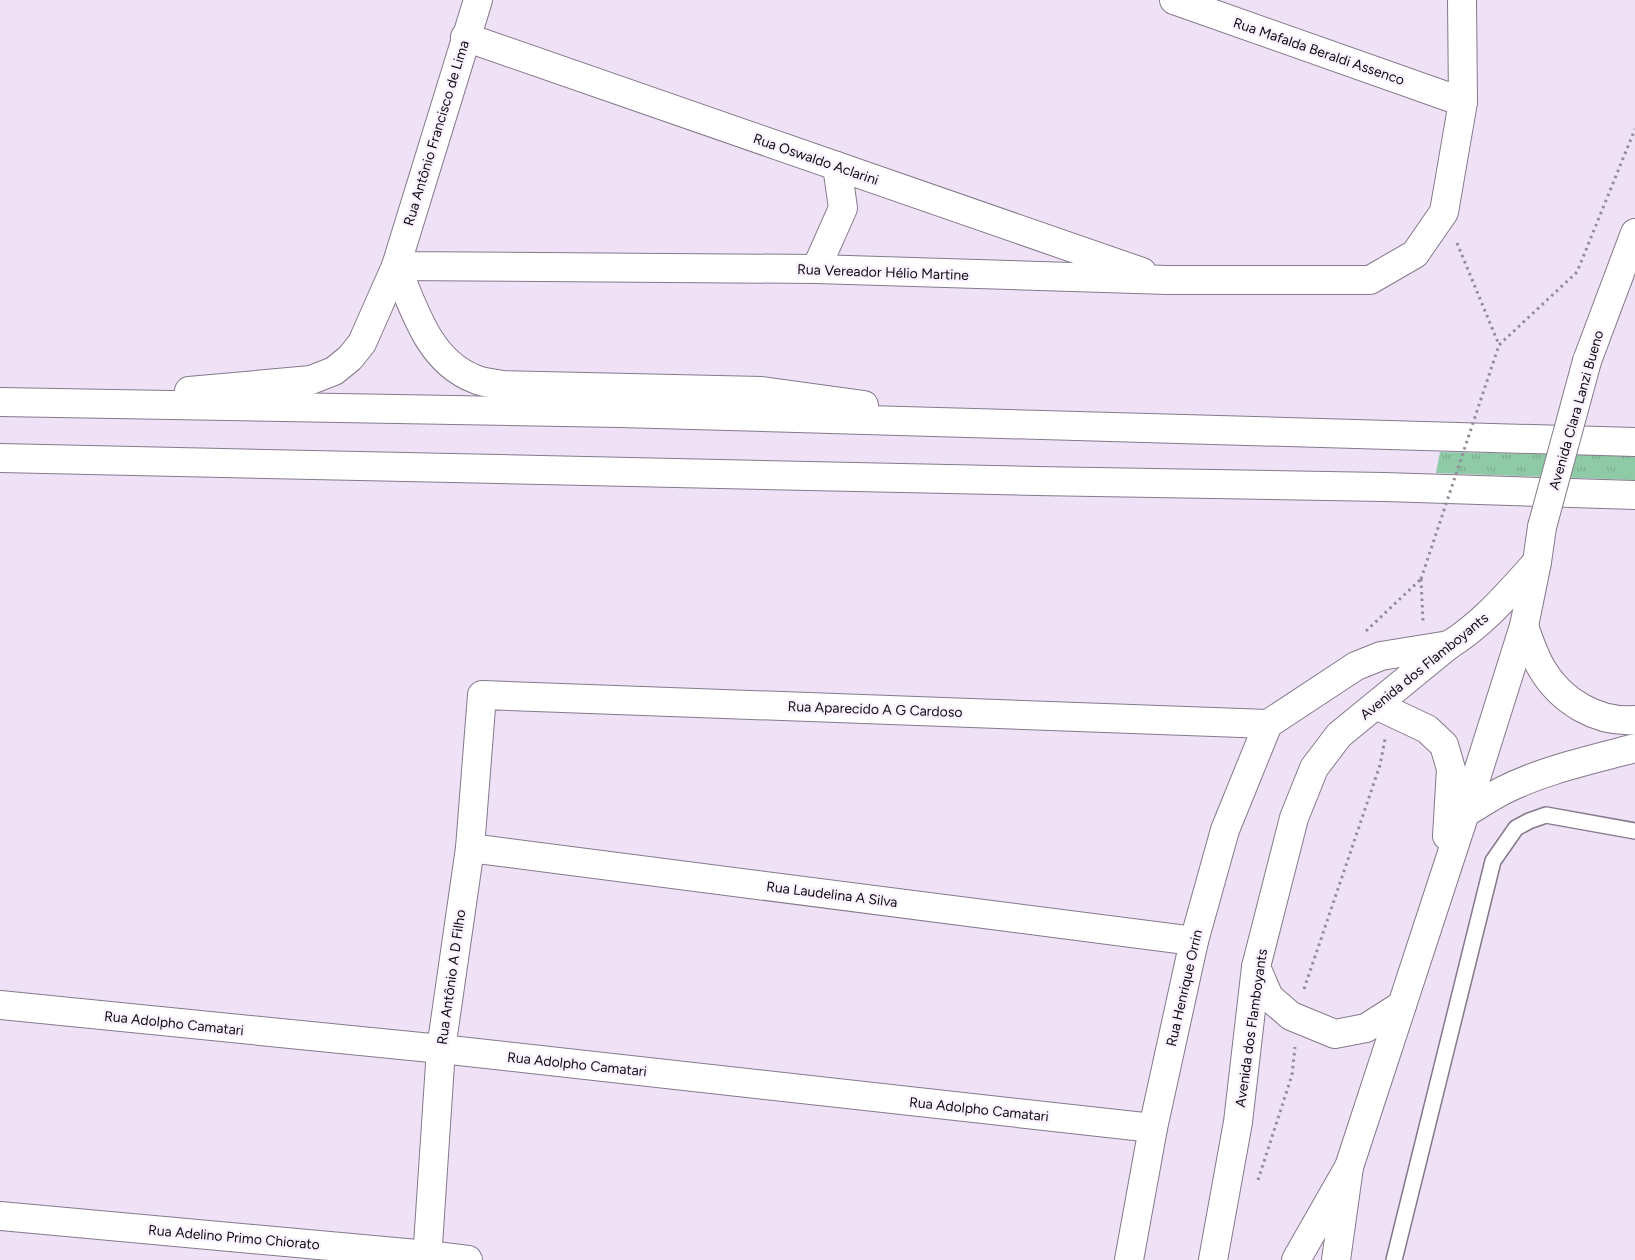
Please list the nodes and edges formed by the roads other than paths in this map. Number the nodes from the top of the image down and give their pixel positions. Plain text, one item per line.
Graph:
1 (478, 0) edge
2 (1174, 0) edge
3 (1462, 0) edge
4 (465, 37) junction
5 (1463, 102) junction
6 (837, 166) junction
7 (1635, 233) edge
8 (396, 266) junction
9 (816, 270) junction
10 (1167, 280) junction
11 (0, 402) edge
12 (44, 404) junction
13 (1009, 424) junction
14 (1635, 442) edge
15 (0, 458) edge
16 (1635, 495) edge
17 (1538, 562) junction
18 (1524, 626) junction
19 (1449, 645) junction
20 (482, 695) joint
21 (1383, 708) junction
22 (1635, 720) edge
23 (1268, 724) junction
24 (1635, 748) edge
25 (1465, 813) junction
26 (1635, 831) edge
27 (470, 848) junction
28 (1444, 878) junction
29 (1194, 941) junction
30 (1256, 967) junction
31 (1402, 1004) junction
32 (0, 1005) edge
33 (441, 1049) junction
34 (1152, 1128) junction
35 (1349, 1167) junction
36 (0, 1216) edge
37 (428, 1257) edge
38 (468, 1260) edge
39 (1129, 1260) edge
40 (1213, 1260) edge
41 (1296, 1260) edge
42 (1336, 1260) edge
43 (1394, 1260) edge

1 - 4 main road, Rua Antônio Francisco de Lima
2 - 5 main road, Rua Mafalda Beraldi Assenco
3 - 5 main road
4 - 6 main road, Rua Oswaldo Aclarini
4 - 8 main road, Rua Antônio Francisco de Lima
5 - 10 main road, Rua Vereador Hélio Martine
6 - 9 main road
6 - 10 main road, Rua Oswaldo Aclarini
7 - 17 main road, Avenida Clara Lanzi Bueno, bridge
8 - 9 main road, Rua Vereador Hélio Martine
8 - 12 main road, Rua Antônio Francisco de Lima
8 - 13 main road
9 - 10 main road, Rua Vereador Hélio Martine
11 - 12 main road
12 - 13 main road
13 - 14 main road
15 - 16 main road
17 - 18 main road
17 - 19 main road, Avenida dos Flamboyants
18 - 22 main road
18 - 25 main road
19 - 21 main road, Avenida dos Flamboyants
19 - 23 main road
20 - 23 main road, Rua Aparecido A G Cardoso
20 - 27 main road, Rua Antônio A D Filho
21 - 28 main road
21 - 30 main road, Avenida dos Flamboyants
23 - 29 main road, Rua Henrique Orrin
24 - 25 main road
25 - 28 main road
26 - 43 lane
27 - 29 main road, Rua Laudelina A Silva
27 - 33 main road, Rua Antônio A D Filho
28 - 31 main road
29 - 34 main road, Rua Henrique Orrin
30 - 31 main road
30 - 40 main road, Avenida dos Flamboyants
31 - 35 main road
32 - 33 main road, Rua Adolpho Camatari
33 - 34 main road, Rua Adolpho Camatari
33 - 37 main road, Rua Antônio A D Filho
34 - 39 main road, Rua Henrique Orrin
35 - 41 main road
35 - 42 main road
36 - 37 main road, Rua Adelino Primo Chiorato
37 - 38 main road, Rua Adelino Primo Chiorato

